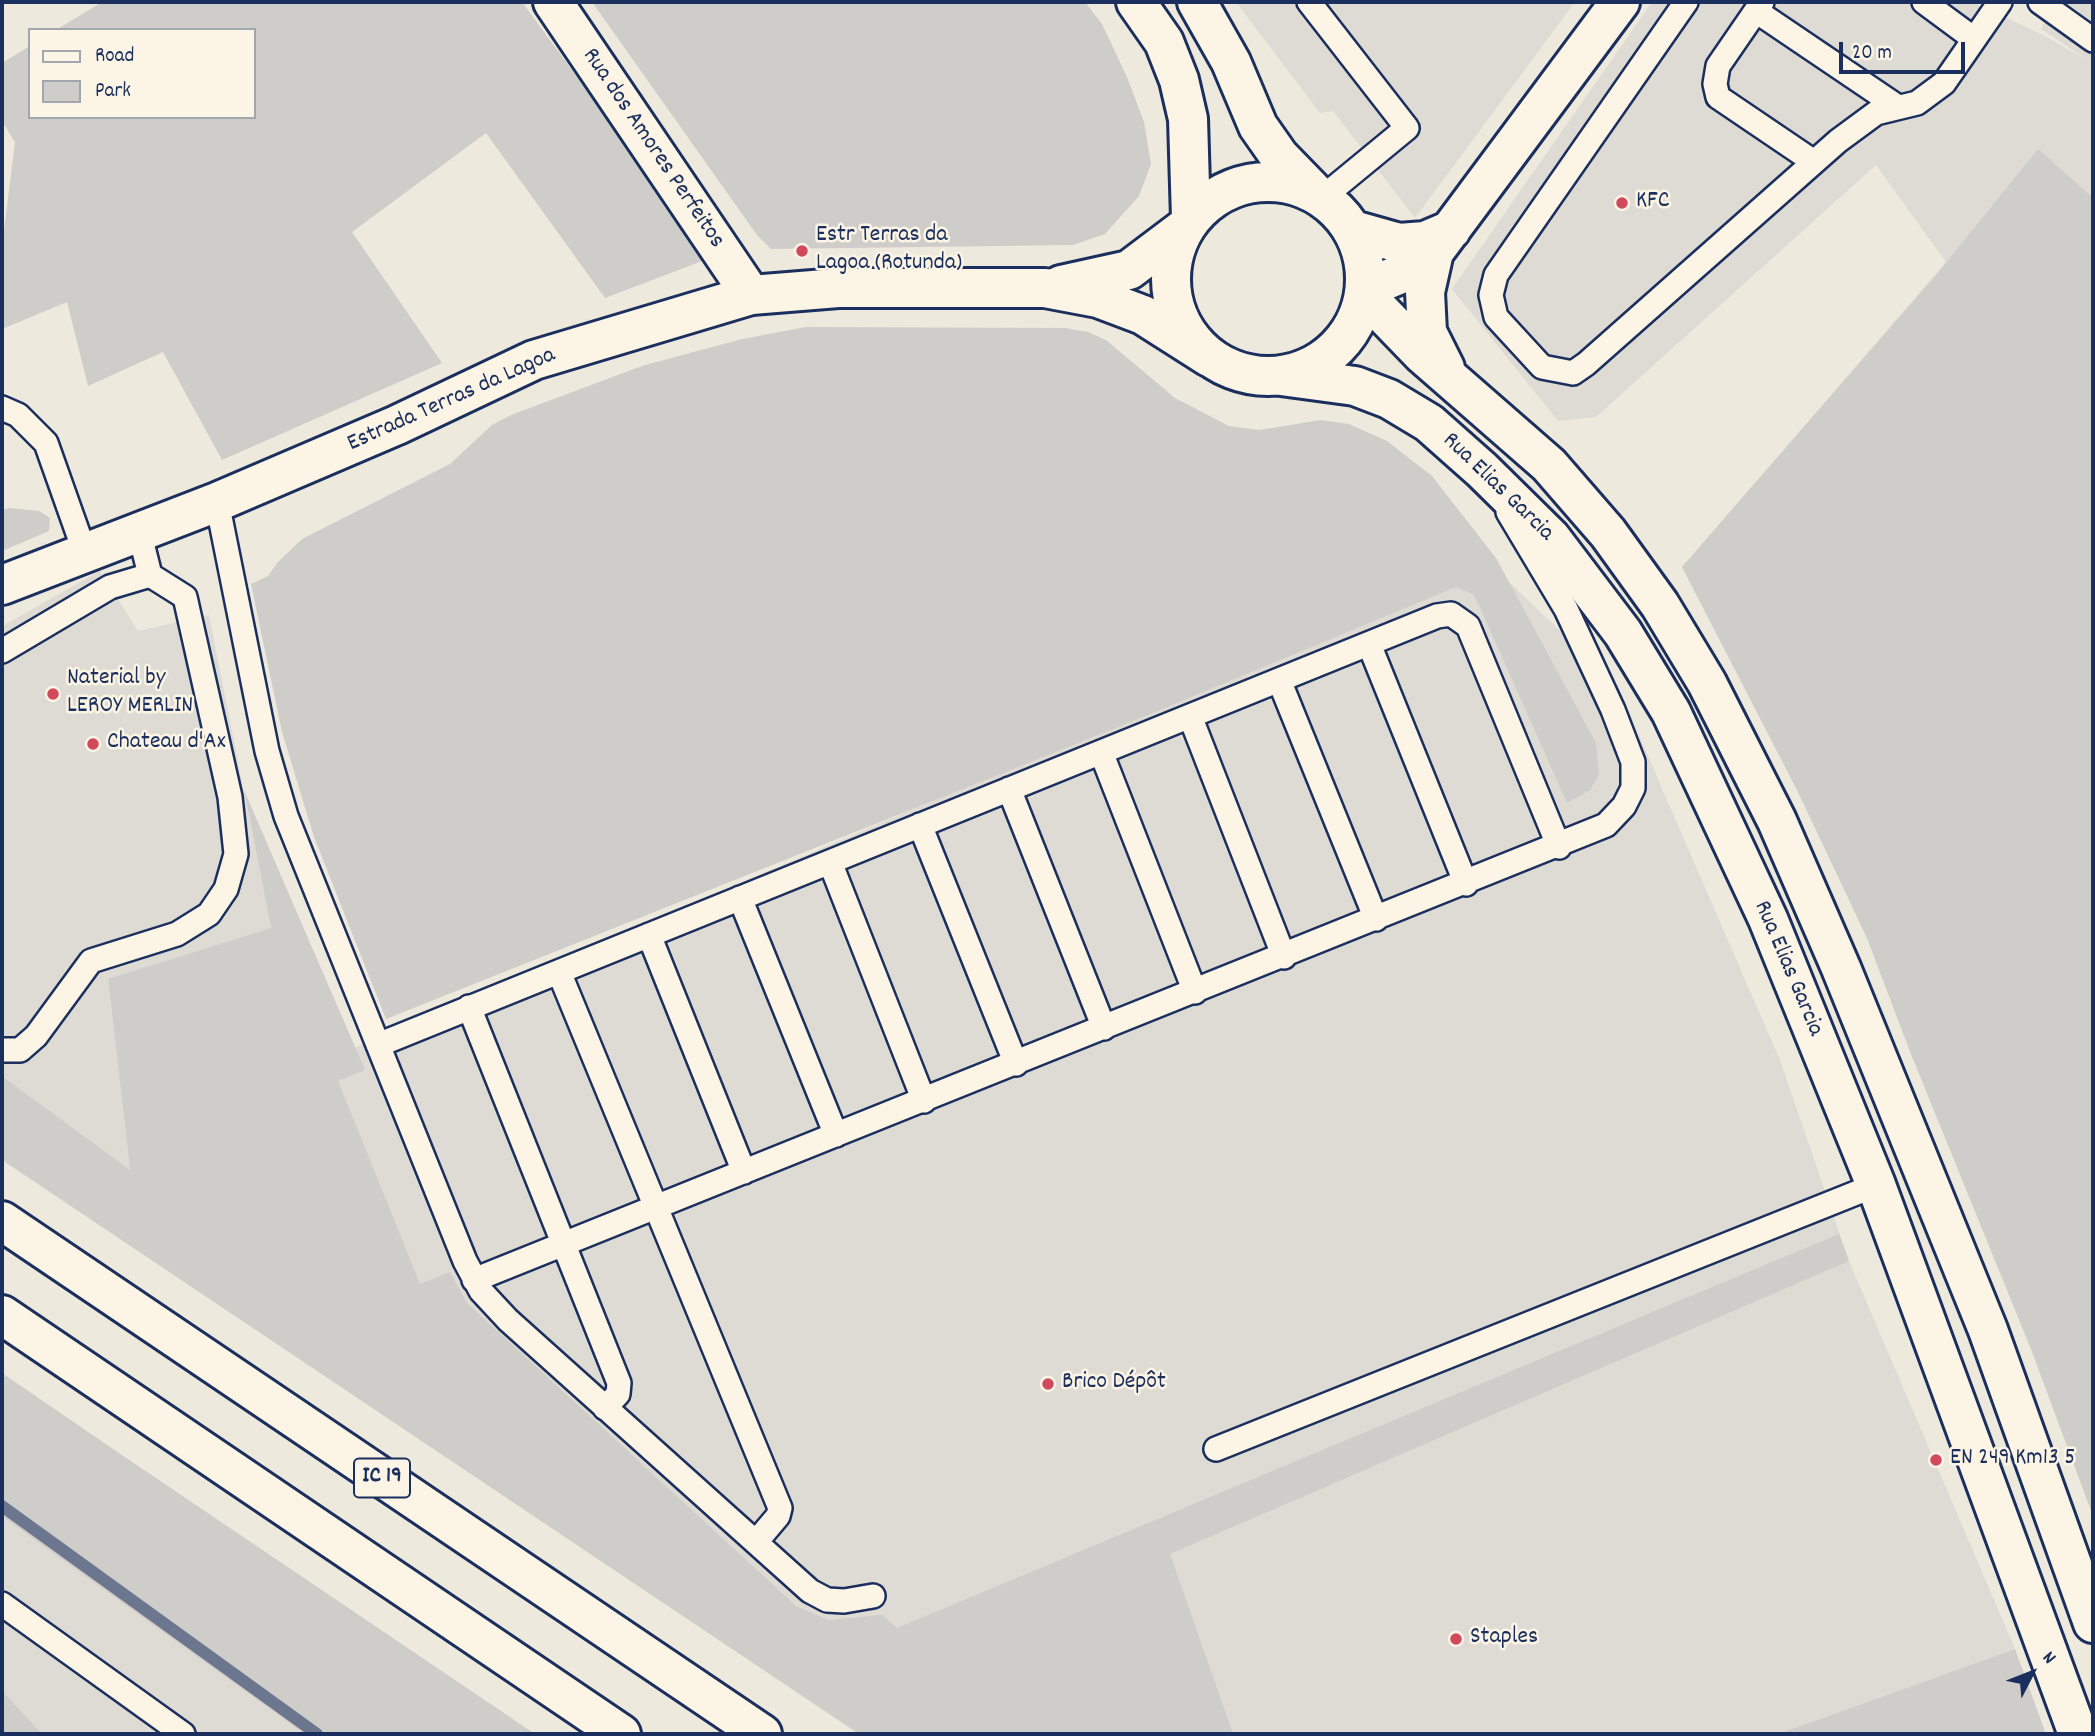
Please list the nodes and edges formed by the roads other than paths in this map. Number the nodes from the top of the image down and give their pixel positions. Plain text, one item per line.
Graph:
1 (553, 2) edge
2 (1136, 2) edge
3 (1198, 2) edge
4 (1309, 2) edge
5 (1620, 2) edge
6 (1686, 2) edge
7 (1924, 2) edge
8 (2000, 2) edge
9 (2040, 2) edge
10 (1759, 6) edge
11 (1974, 40) junction
12 (2093, 40) edge
13 (1898, 107) junction
14 (1814, 162) junction
15 (1319, 196) junction
16 (1189, 223) junction
17 (1353, 230) junction
18 (1444, 240) junction
19 (1045, 288) junction
20 (1365, 292) junction
21 (751, 295) junction
22 (1209, 356) junction
23 (1281, 376) junction
24 (1459, 387) junction
25 (2, 408) edge
26 (1482, 470) junction
27 (217, 502) junction
28 (139, 531) junction
29 (85, 553) junction
30 (150, 575) junction
31 (2, 584) edge
32 (1369, 644) junction
33 (2, 651) edge
34 (1279, 680) junction
35 (1190, 716) junction
36 (1101, 752) junction
37 (1009, 789) junction
38 (920, 825) junction
39 (1559, 847) junction
40 (830, 862) junction
41 (1466, 884) junction
42 (740, 898) junction
43 (1376, 919) junction
44 (649, 935) junction
45 (1284, 957) junction
46 (559, 972) junction
47 (1195, 992) junction
48 (470, 1007) junction
49 (1104, 1028) junction
50 (378, 1045) junction
51 (2, 1050) edge
52 (1016, 1064) junction
53 (924, 1101) junction
54 (836, 1135) junction
55 (744, 1172) junction
56 (1876, 1185) junction
57 (655, 1208) junction
58 (2, 1221) edge
59 (565, 1244) junction
60 (474, 1280) junction
61 (2, 1315) edge
62 (606, 1408) junction
63 (1216, 1449) dead end
64 (755, 1542) junction
65 (873, 1596) dead end
66 (2, 1605) edge
67 (2093, 1623) edge
68 (183, 1734) edge
69 (621, 1734) edge
70 (762, 1734) edge
71 (2078, 1734) edge

1 - 21 main road, Rua dos Amores Perfeitos
2 - 16 main road
3 - 15 main road
4 - 15 lane
5 - 18 main road
6 - 14 lane
7 - 11 lane
8 - 11 lane
9 - 12 lane
10 - 13 lane
10 - 14 lane
11 - 13 lane
13 - 14 lane
15 - 16 main road
15 - 17 main road
16 - 19 main road, Estrada Terras da Lagoa
16 - 22 main road
17 - 18 main road
17 - 20 main road
18 - 20 main road
18 - 24 main road
19 - 21 main road, Estrada Terras da Lagoa
19 - 22 main road, Estrada Terras da Lagoa
20 - 23 main road
20 - 24 main road, Rua Elias Garcia
21 - 27 main road, Estrada Terras da Lagoa
22 - 23 main road
23 - 26 main road, Rua Elias Garcia
24 - 67 main road, Rua Elias Garcia
25 - 29 lane
26 - 39 lane
26 - 56 main road, Rua Elias Garcia
27 - 28 main road, Estrada Terras da Lagoa
27 - 50 lane
28 - 29 main road, Estrada Terras da Lagoa
28 - 30 lane
29 - 31 main road, Estrada Terras da Lagoa
30 - 33 lane
30 - 51 lane
32 - 34 lane
32 - 39 lane
32 - 41 lane
34 - 35 lane
34 - 43 lane
35 - 36 lane
35 - 45 lane
36 - 37 lane
36 - 47 lane
37 - 38 lane
37 - 49 lane
38 - 40 lane
38 - 52 lane
39 - 41 lane
40 - 42 lane
40 - 53 lane
41 - 43 lane
42 - 44 lane
42 - 54 lane
43 - 45 lane
44 - 46 lane
44 - 55 lane
45 - 47 lane
46 - 48 lane
46 - 57 lane
47 - 49 lane
48 - 50 lane
48 - 59 lane
49 - 52 lane
50 - 60 lane
52 - 53 lane
53 - 54 lane
54 - 55 lane
55 - 57 lane
56 - 63 lane
56 - 71 main road, Rua Elias Garcia
57 - 59 lane
57 - 64 lane
58 - 70 main road, IC 19
59 - 60 lane
59 - 62 lane
60 - 62 lane
61 - 69 main road
62 - 64 lane
64 - 65 lane
66 - 68 lane

